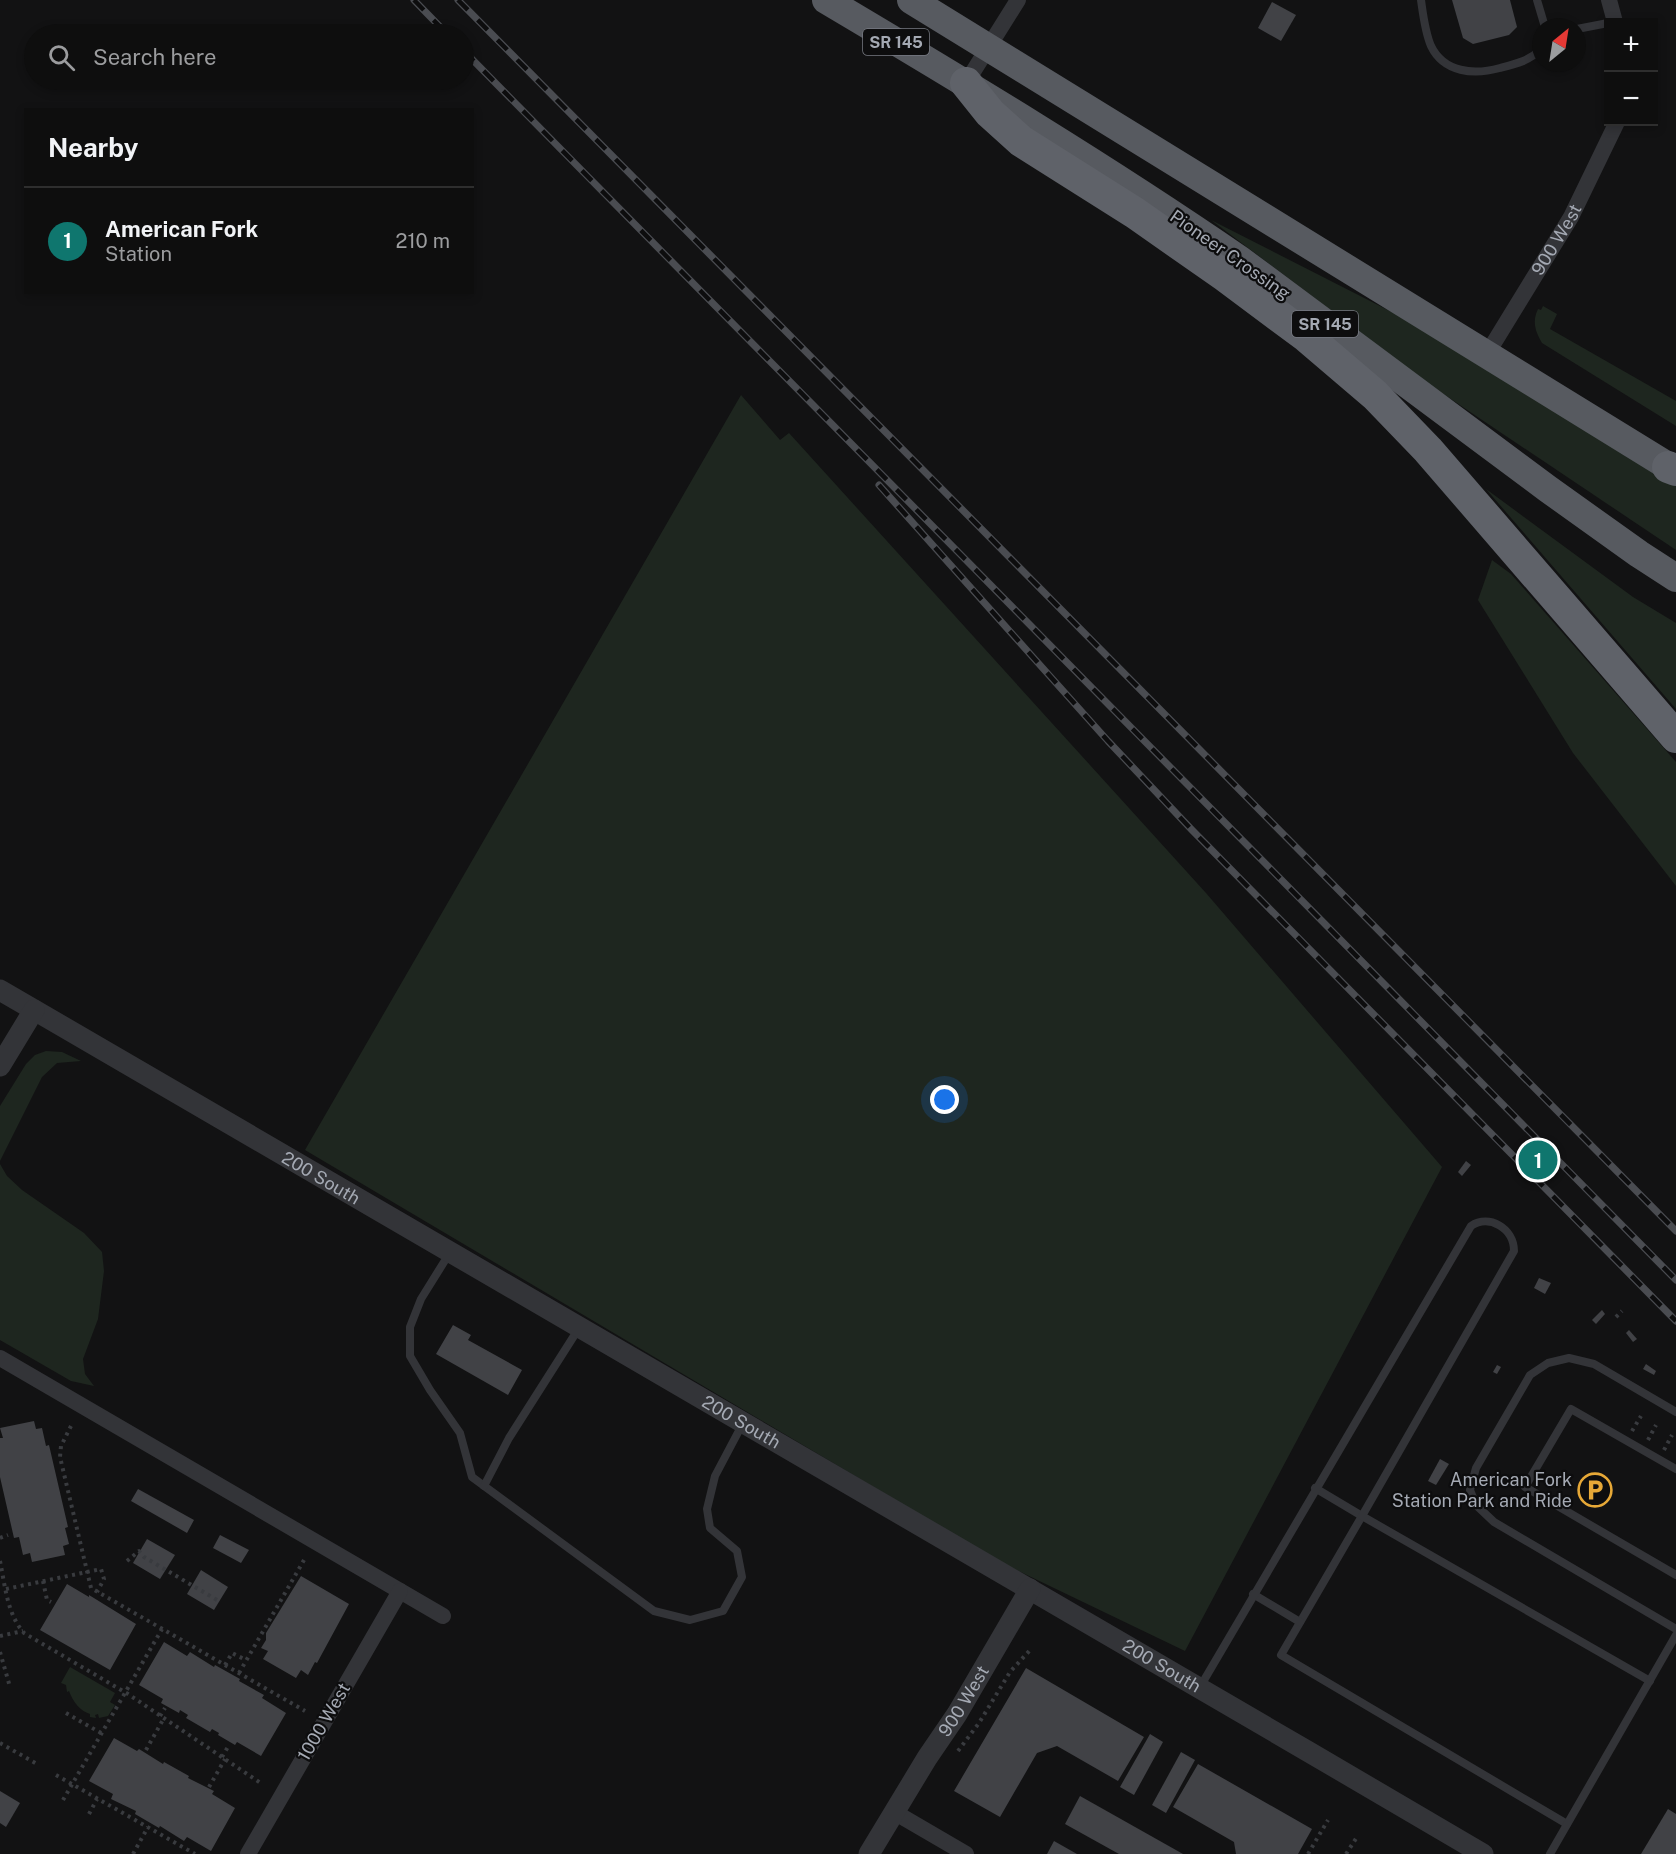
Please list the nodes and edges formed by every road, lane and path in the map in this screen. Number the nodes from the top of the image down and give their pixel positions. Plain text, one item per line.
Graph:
1 (826, 0) edge
2 (911, 0) edge
3 (1018, 0) edge
4 (1421, 0) edge
5 (1537, 0) edge
6 (1609, 0) edge
7 (1542, 18) edge
8 (1611, 18) edge
9 (1604, 24) edge
10 (1586, 27) edge
11 (988, 46) junction
12 (1532, 56) edge
13 (966, 83) junction
14 (1615, 126) edge
15 (1487, 354) junction
16 (1673, 469) edge
17 (1676, 578) edge
18 (1676, 737) edge
19 (0, 990) edge
20 (34, 1010) junction
21 (0, 1066) edge
22 (449, 1253) junction
23 (1622, 1311) dead end
24 (1616, 1317) dead end
25 (579, 1328) junction
26 (0, 1358) edge
27 (1676, 1412) edge
28 (744, 1422) junction
29 (71, 1426) dead end
30 (1676, 1469) edge
31 (484, 1486) junction
32 (1315, 1488) junction
33 (1362, 1516) junction
34 (8, 1535) dead end
35 (0, 1538) edge
36 (304, 1560) dead end
37 (0, 1561) edge
38 (127, 1561) dead end
39 (86, 1572) junction
40 (1676, 1575) edge
41 (43, 1581) junction
42 (6, 1589) junction
43 (1030, 1589) junction
44 (400, 1591) junction
45 (97, 1592) junction
46 (1252, 1594) junction
47 (217, 1600) dead end
48 (51, 1602) dead end
49 (443, 1616) dead end
50 (1300, 1622) junction
51 (162, 1629) junction
52 (1676, 1629) edge
53 (23, 1631) junction
54 (1676, 1635) edge
55 (0, 1636) edge
56 (1031, 1650) dead end
57 (0, 1653) edge
58 (246, 1660) junction
59 (225, 1665) junction
60 (239, 1673) junction
61 (1650, 1681) junction
62 (10, 1687) dead end
63 (1200, 1687) junction
64 (125, 1693) junction
65 (165, 1708) dead end
66 (305, 1711) dead end
67 (66, 1713) dead end
68 (162, 1717) junction
69 (101, 1733) junction
70 (0, 1743) edge
71 (229, 1744) dead end
72 (146, 1750) dead end
73 (955, 1755) dead end
74 (223, 1758) junction
75 (37, 1764) dead end
76 (56, 1775) dead end
77 (72, 1784) junction
78 (262, 1784) dead end
79 (209, 1787) dead end
80 (98, 1799) junction
81 (63, 1800) dead end
82 (894, 1812) junction
83 (89, 1814) dead end
84 (1328, 1820) dead end
85 (1567, 1824) junction
86 (148, 1827) junction
87 (1357, 1837) dead end
88 (133, 1854) edge
89 (195, 1854) edge
90 (248, 1854) edge
91 (869, 1854) edge
92 (966, 1854) edge
93 (1308, 1854) edge
94 (1346, 1854) edge
95 (1483, 1854) edge
96 (1550, 1854) edge

1 - 13 highway, Pioneer Crossing / SR 145
2 - 11 highway, SR 145
3 - 11 street
4 - 12 lane
5 - 7 lane
6 - 8 street
9 - 10 lane
11 - 13 street
11 - 15 highway, SR 145
13 - 17 highway, Pioneer Crossing / SR 145
13 - 18 highway
14 - 15 street, 900 West
15 - 16 highway, SR 145
19 - 20 street, 200 South
20 - 21 street
20 - 22 street, 200 South
22 - 25 street, 200 South
22 - 31 lane
23 - 24 path
25 - 28 street, 200 South
25 - 31 lane
26 - 44 street
27 - 52 lane
28 - 31 lane
28 - 43 street, 200 South
29 - 39 path
30 - 40 lane
32 - 33 lane
32 - 33 lane
32 - 46 lane
33 - 50 lane
33 - 61 lane
34 - 35 path
36 - 58 path
37 - 42 path
38 - 47 path
39 - 41 path
39 - 45 path
39 - 45 path
41 - 42 path
41 - 48 path
42 - 53 path
43 - 63 street, 200 South
43 - 82 street, 900 West
44 - 49 street
44 - 90 street, 1000 West
45 - 51 path
46 - 50 lane
46 - 63 lane
50 - 85 lane
51 - 59 path
51 - 64 path
53 - 55 path
53 - 64 path
54 - 61 lane
56 - 73 path
57 - 62 path
58 - 59 path
58 - 60 path
59 - 60 path
60 - 66 path
61 - 85 lane
63 - 95 street, 200 South
64 - 68 path
64 - 69 path
65 - 68 path
67 - 69 path
68 - 72 path
68 - 74 path
69 - 77 path
70 - 75 path
71 - 74 path
74 - 78 path
74 - 79 path
76 - 77 path
77 - 80 path
77 - 81 path
80 - 83 path
80 - 86 path
82 - 91 street, 900 West
82 - 92 street
84 - 93 path
85 - 96 lane
86 - 88 path
86 - 89 path
87 - 94 path

